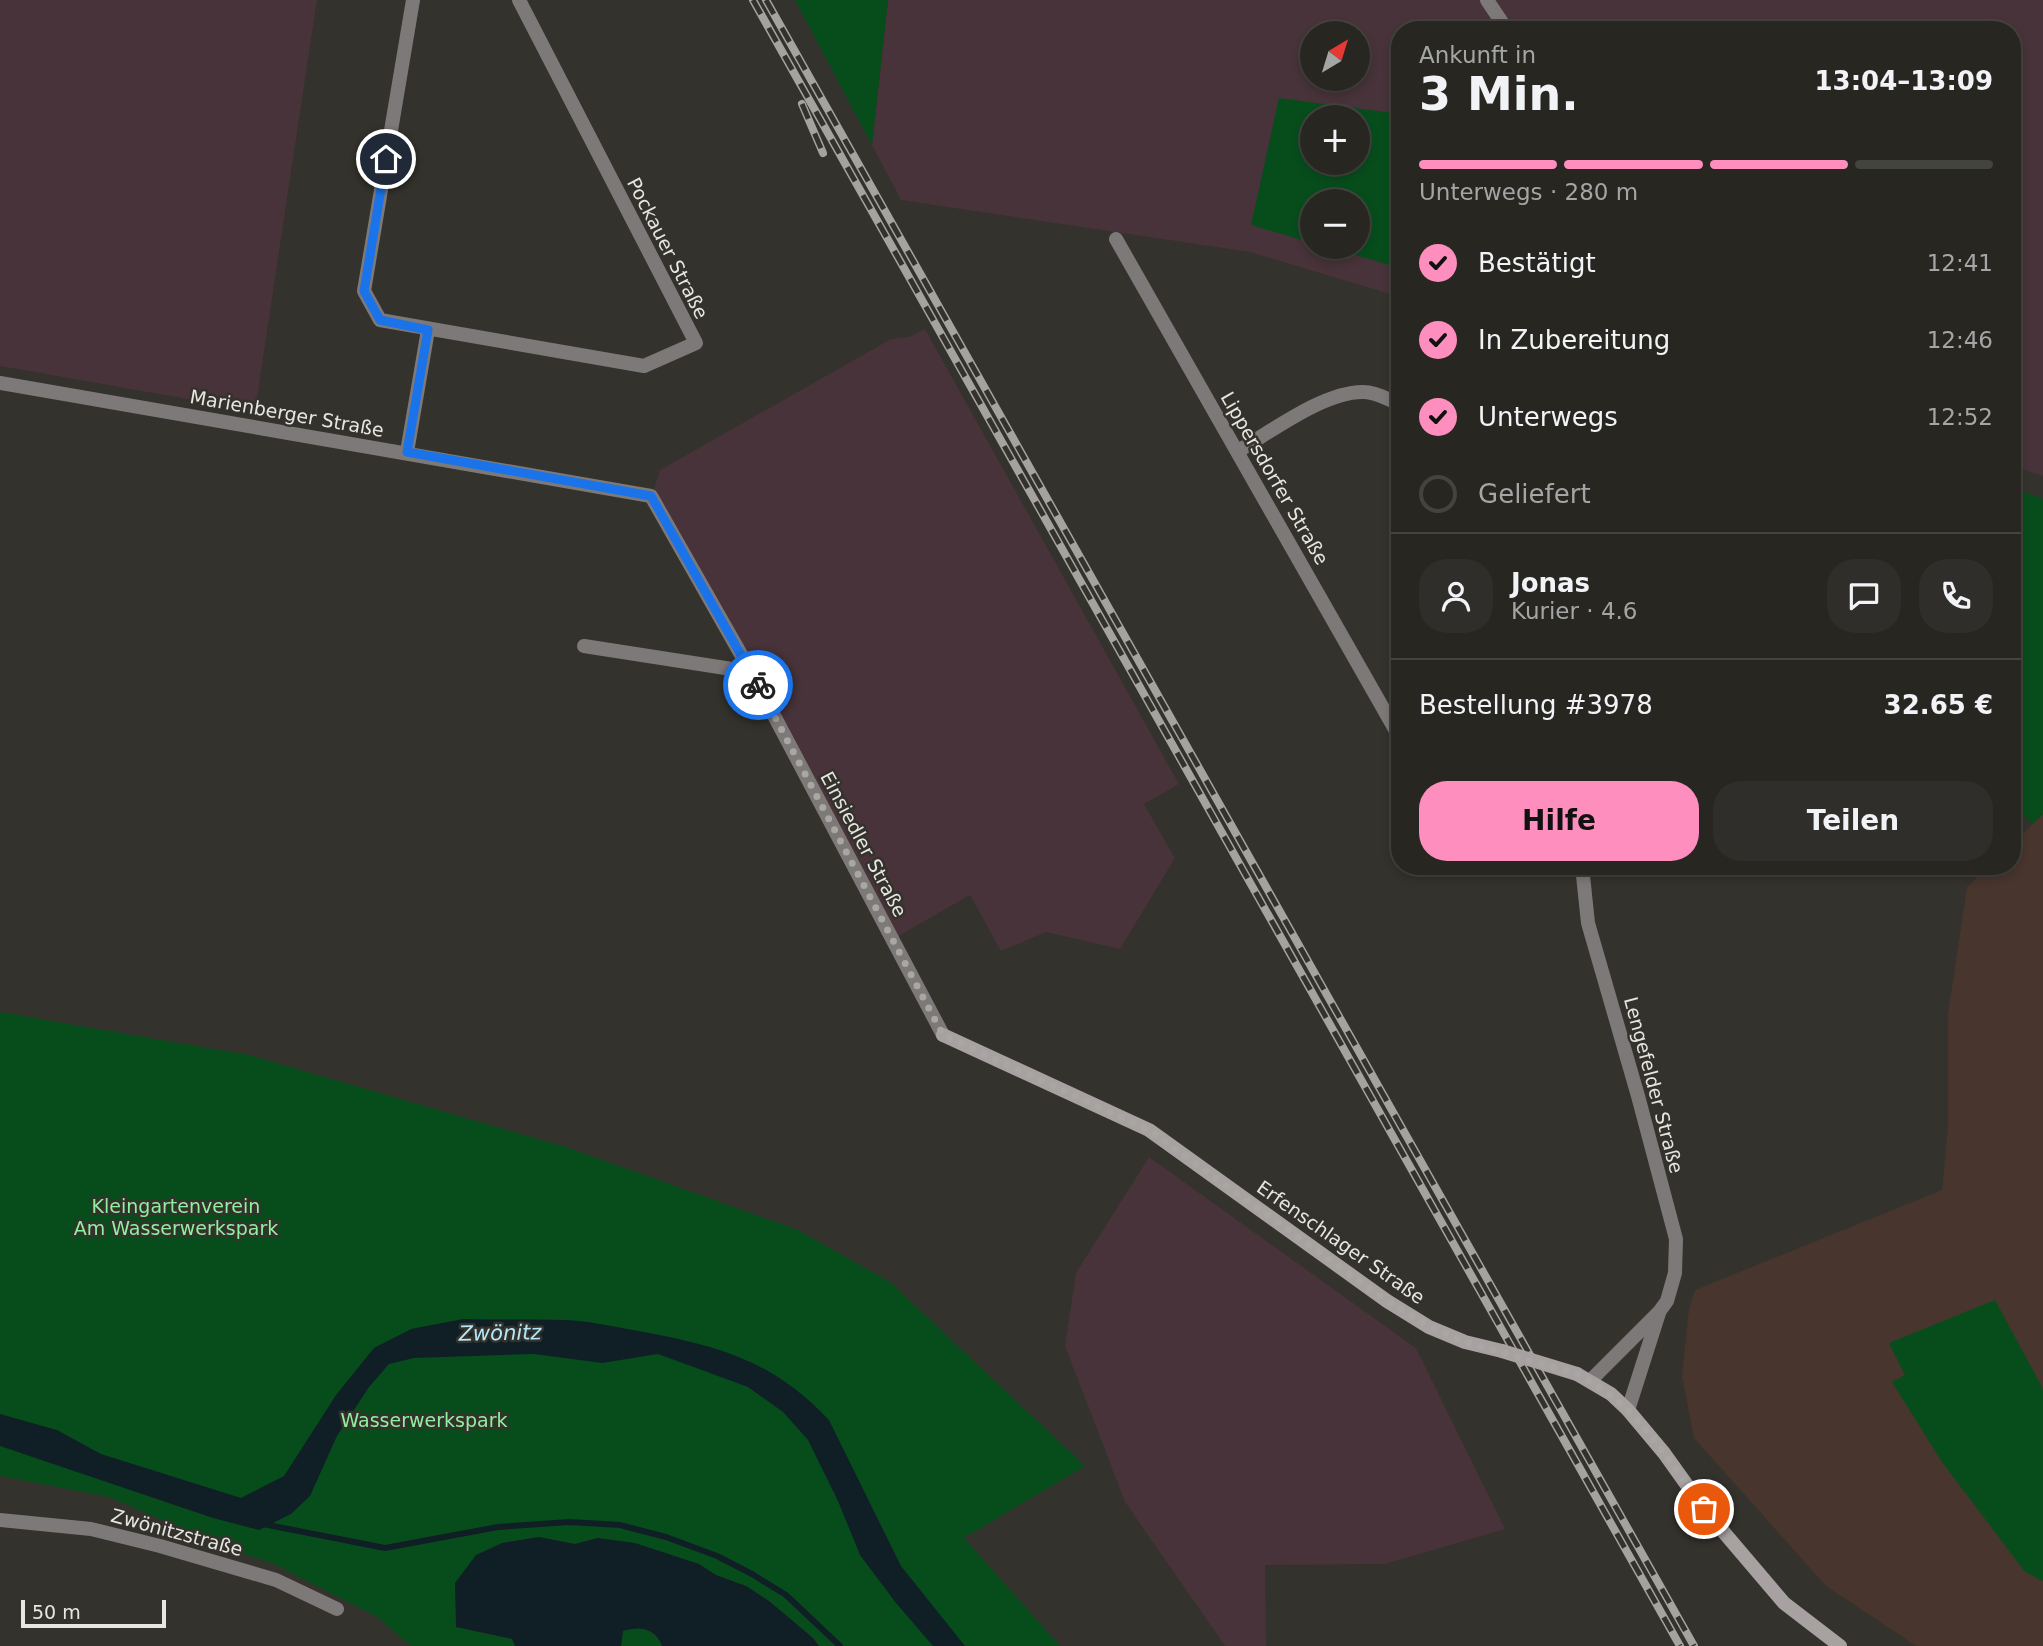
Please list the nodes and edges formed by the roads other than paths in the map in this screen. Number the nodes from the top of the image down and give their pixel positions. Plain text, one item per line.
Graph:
1 (413, 0) edge
2 (519, 0) edge
3 (1487, 0) edge
4 (1501, 21) edge
5 (1116, 239) dead end
6 (428, 330) junction
7 (0, 383) edge
8 (1391, 401) edge
9 (1238, 451) junction
10 (407, 452) junction
11 (651, 496) joint
12 (584, 646) dead end
13 (751, 672) junction
14 (1391, 722) edge
15 (1583, 875) edge
16 (943, 1035) joint
17 (1660, 1312) junction
18 (1591, 1380) junction
19 (1628, 1410) junction
20 (0, 1520) edge
21 (337, 1609) dead end
22 (1840, 1646) edge

1 - 6 street, Pockauer Straße
2 - 6 street, Pockauer Straße
3 - 4 street
5 - 9 street, Lippersdorfer Straße
6 - 10 street
7 - 10 street, Marienberger Straße
8 - 9 street
9 - 14 street, Lippersdorfer Straße
10 - 11 street, Marienberger Straße
11 - 13 street, Einsiedler Straße
12 - 13 street
13 - 16 street, Einsiedler Straße
15 - 17 street, Lengefelder Straße
16 - 18 main road, Erfenschlager Straße, bridge
17 - 18 street, Lengefelder Straße
17 - 19 street, Lengefelder Straße
18 - 19 main road, Erfenschlager Straße
19 - 22 main road, Erfenschlager Straße
20 - 21 street, Zwönitzstraße

